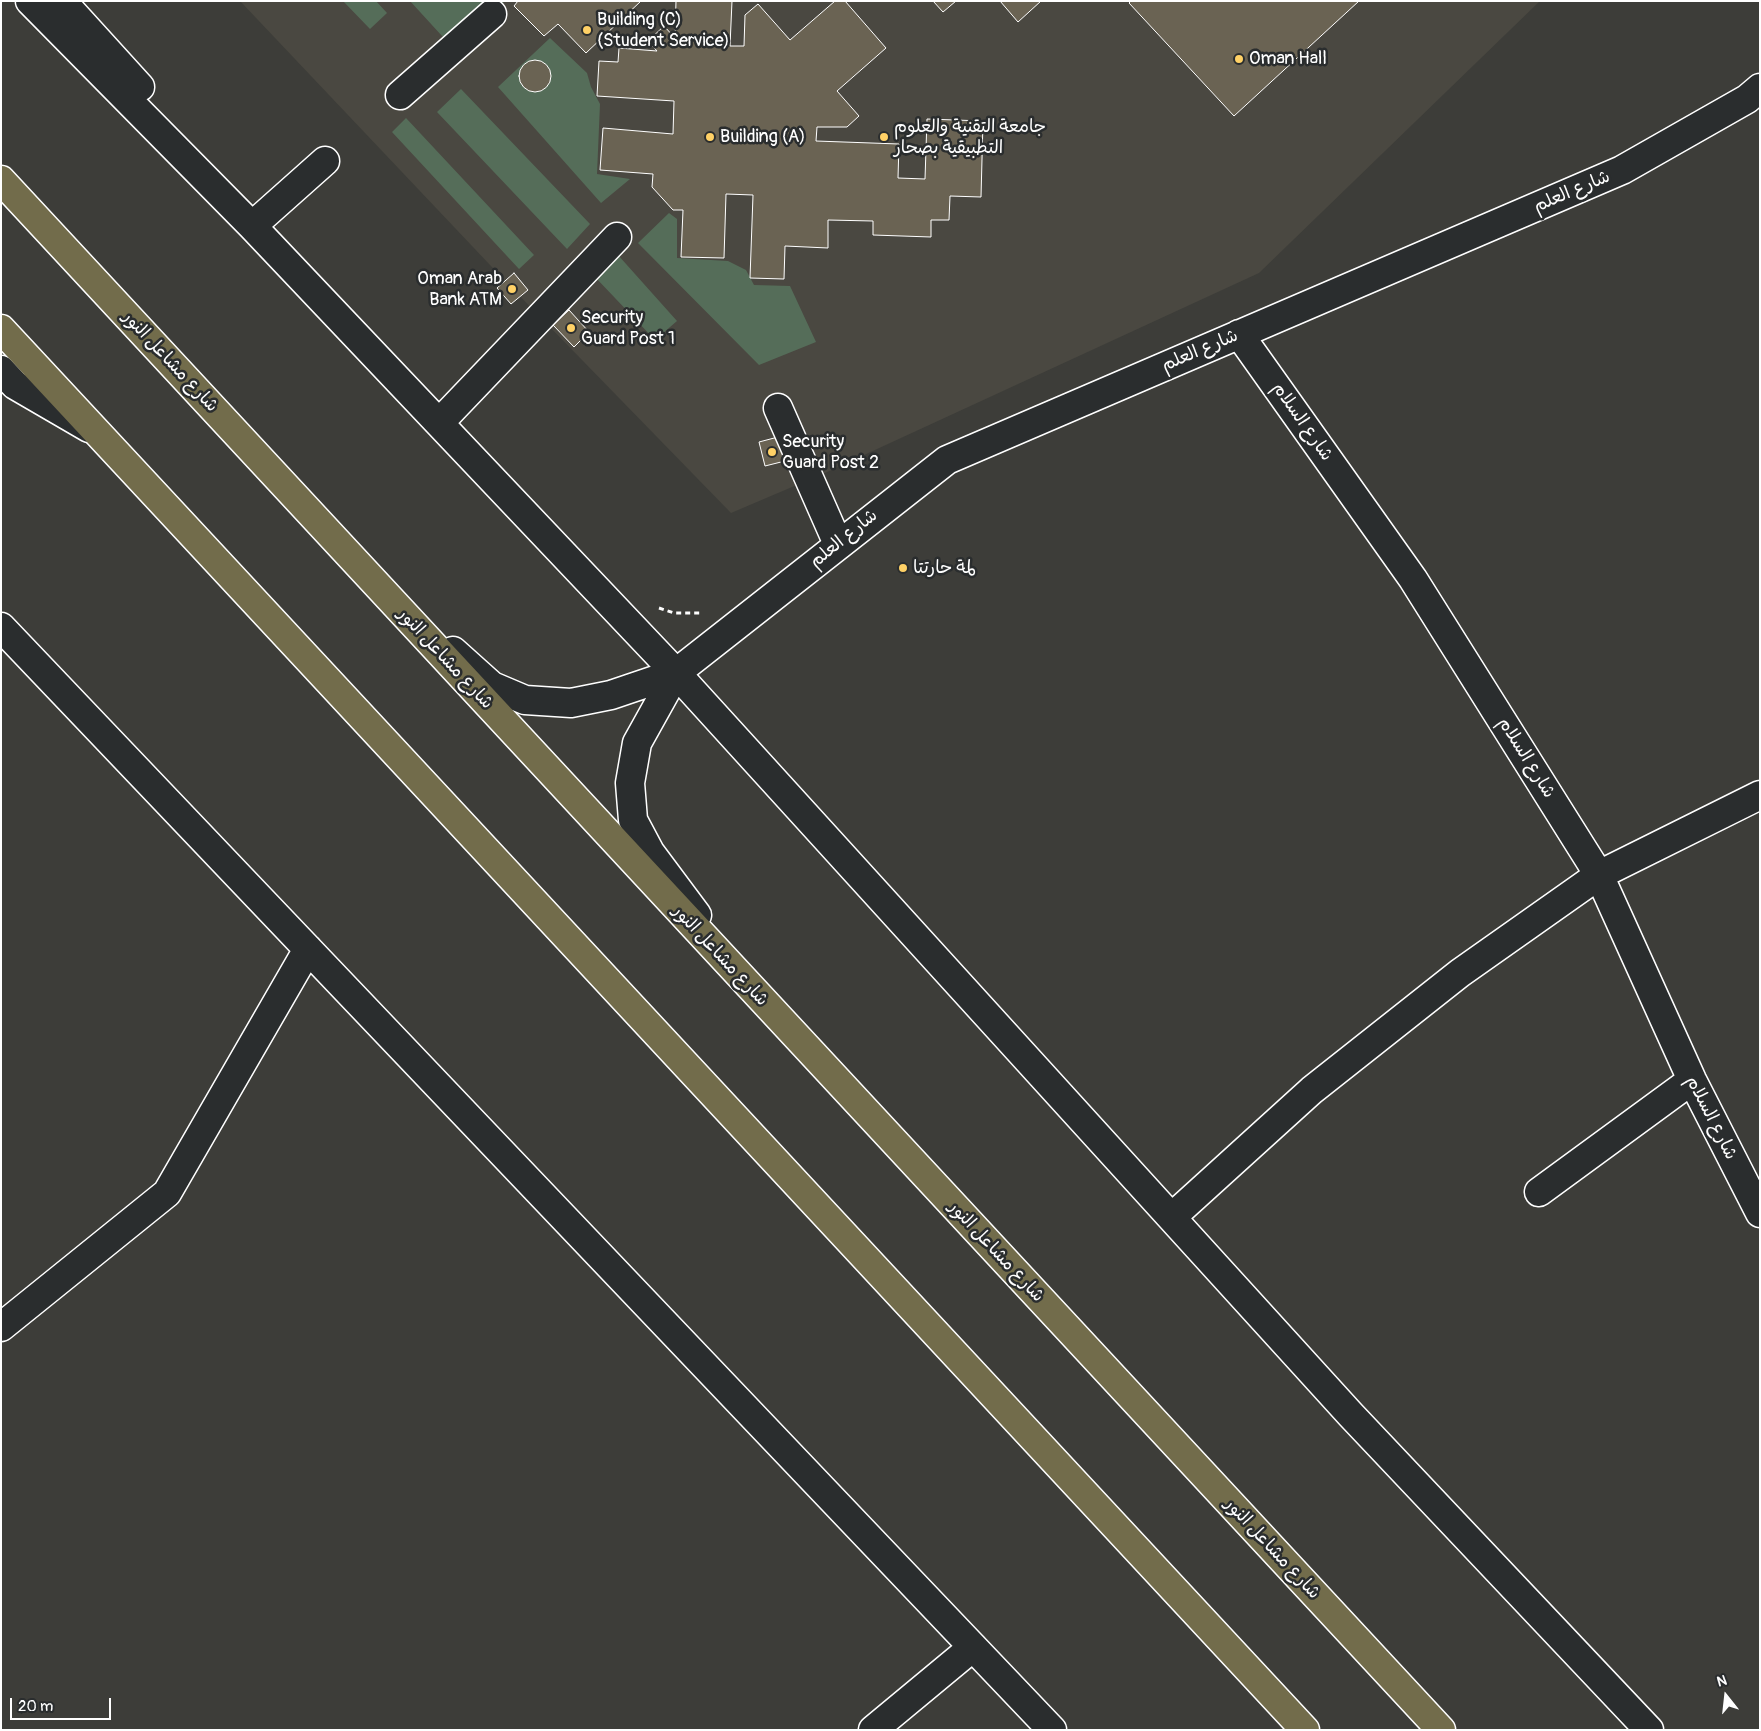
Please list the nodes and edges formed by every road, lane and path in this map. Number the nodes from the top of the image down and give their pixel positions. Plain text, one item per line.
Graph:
1 (30, 1) edge
2 (62, 1) edge
3 (492, 14) dead end
4 (1760, 88) edge
5 (400, 95) dead end
6 (325, 161) dead end
7 (1, 180) edge
8 (217, 190) junction
9 (252, 226) junction
10 (617, 237) dead end
11 (1, 329) edge
12 (1239, 334) junction
13 (1, 370) edge
14 (778, 408) dead end
15 (440, 422) junction
16 (93, 430) junction
17 (838, 544) junction
18 (366, 574) junction
19 (652, 605) dead end
20 (705, 612) dead end
21 (1, 628) edge
22 (676, 672) junction
23 (1760, 795) edge
24 (1600, 875) junction
25 (308, 949) junction
26 (763, 1002) junction
27 (1692, 1080) junction
28 (1538, 1192) dead end
29 (1760, 1213) edge
30 (1172, 1218) junction
31 (1, 1327) edge
32 (973, 1647) junction
33 (873, 1730) edge
34 (1052, 1730) edge
35 (1305, 1730) edge
36 (1441, 1730) edge
37 (1649, 1730) edge

1 - 8 street
2 - 8 street
3 - 5 street
4 - 12 street, شارع العلم
6 - 9 street
7 - 18 highway, شارع مشاعل النور
8 - 9 street
9 - 15 street
10 - 15 street
11 - 16 highway
12 - 17 street, شارع العلم
12 - 24 street, شارع السلام
13 - 16 street
14 - 17 street
15 - 22 street
16 - 35 highway
17 - 22 street, شارع العلم
18 - 22 street
18 - 26 highway, شارع مشاعل النور
19 - 20 path
21 - 25 street
22 - 26 street
22 - 30 street
23 - 24 street
24 - 27 street, شارع السلام
24 - 30 street
25 - 31 street
25 - 32 street
26 - 36 highway, شارع مشاعل النور
27 - 28 street
27 - 29 street, شارع السلام
30 - 37 street
32 - 33 street
32 - 34 street

